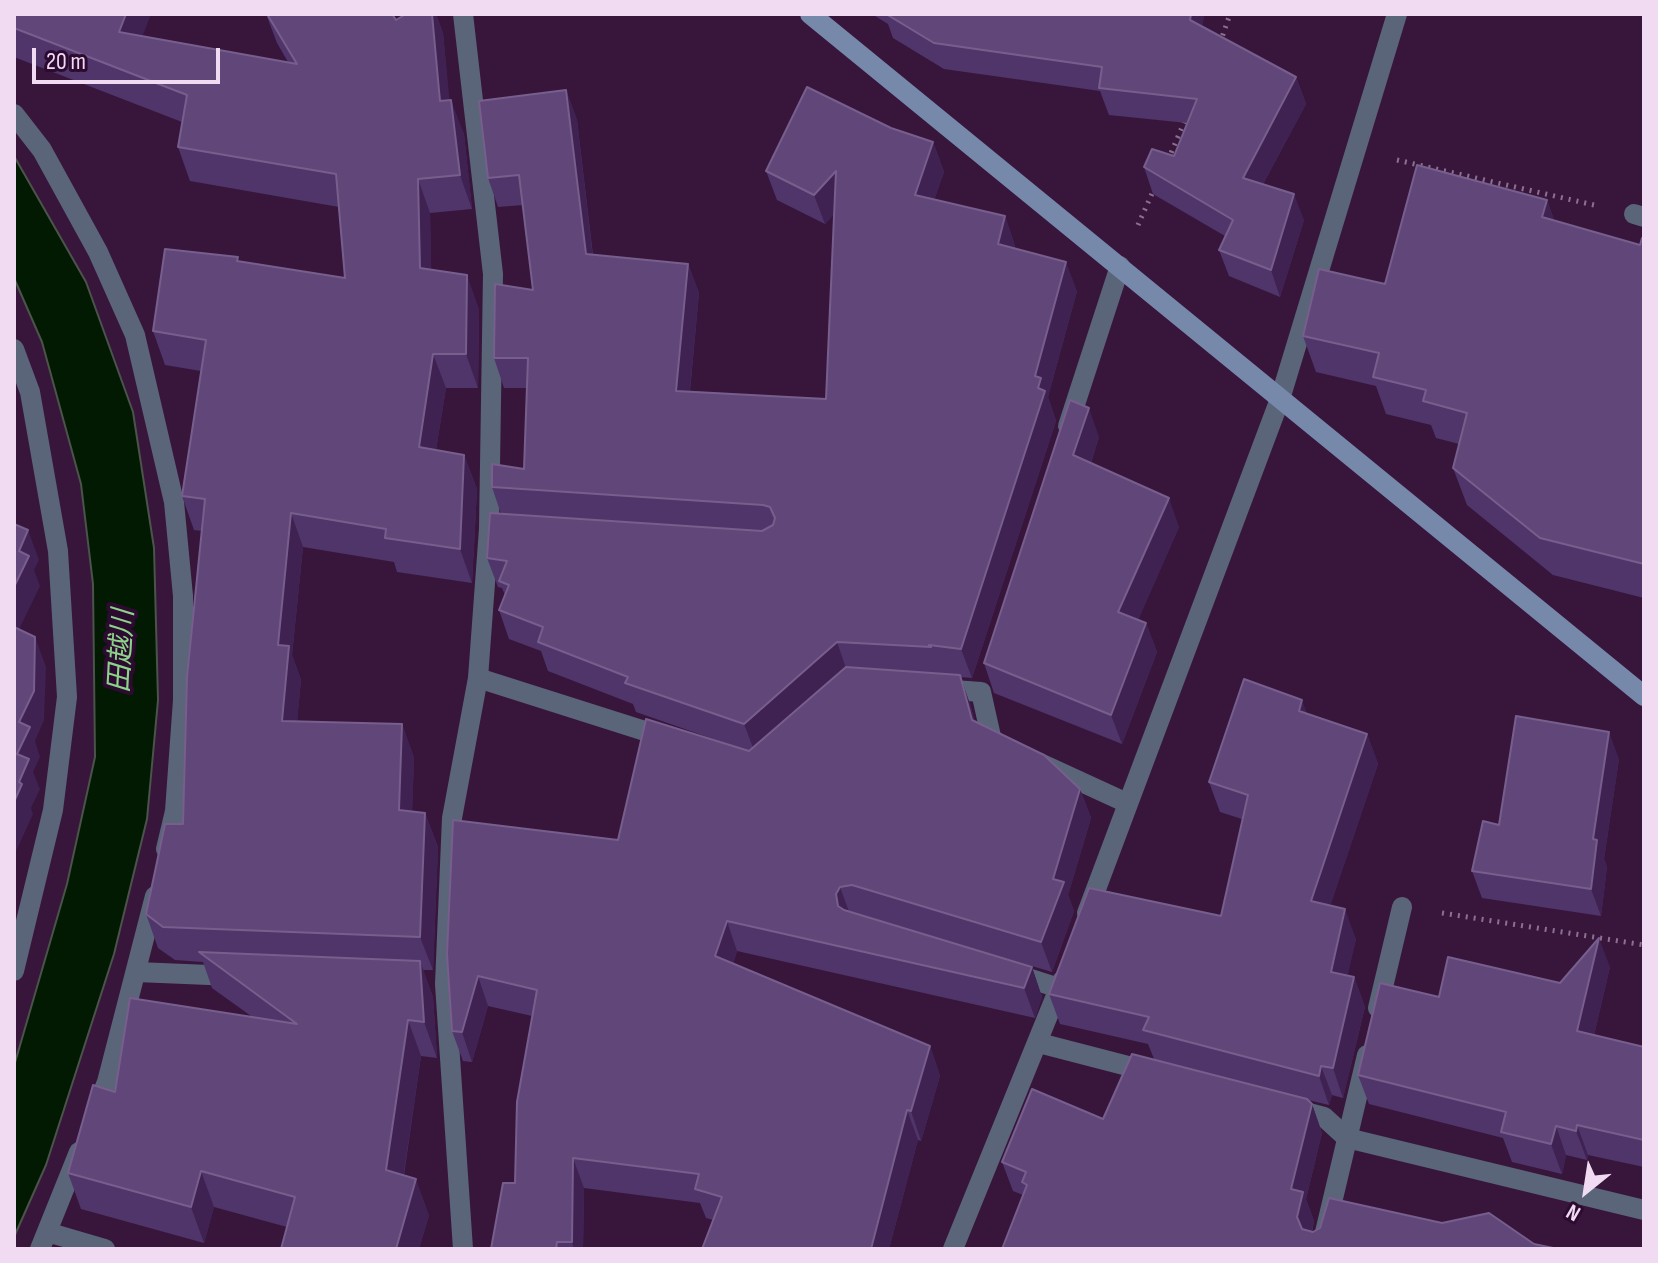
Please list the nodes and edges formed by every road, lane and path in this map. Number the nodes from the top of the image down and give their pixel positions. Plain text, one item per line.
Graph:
1 (463, 14) edge
2 (810, 14) edge
3 (1230, 14) edge
4 (1397, 14) edge
5 (1216, 52) edge
6 (1190, 109) edge
7 (14, 114) edge
8 (1357, 151) junction
9 (1165, 166) edge
10 (1158, 181) edge
11 (1639, 216) edge
12 (1120, 266) junction
13 (14, 349) edge
14 (1280, 399) junction
15 (1060, 449) edge
16 (478, 678) junction
17 (924, 688) edge
18 (1644, 696) edge
19 (685, 744) edge
20 (1127, 803) junction
21 (1402, 907) joint
22 (21, 918) edge
23 (1080, 931) edge
24 (1644, 945) edge
25 (1070, 959) edge
26 (988, 966) edge
27 (14, 971) edge
28 (137, 972) junction
29 (260, 977) edge
30 (1059, 988) junction
31 (1039, 1043) junction
32 (1174, 1078) edge
33 (1264, 1101) edge
34 (1347, 1138) junction
35 (1644, 1210) edge
36 (43, 1241) edge
37 (105, 1249) edge
38 (463, 1249) edge
39 (953, 1249) edge
40 (1321, 1249) edge

1 - 16 street
2 - 12 street
3 - 5 path
4 - 8 street
6 - 9 path
7 - 28 street
8 - 11 path
8 - 14 street
10 - 12 path
12 - 14 street
12 - 15 street
13 - 22 street
14 - 18 street
14 - 20 street
16 - 19 street
16 - 38 street
17 - 20 street
20 - 23 street
21 - 24 path
21 - 34 street
22 - 27 street
25 - 30 street
26 - 30 street
28 - 29 street
28 - 36 street
30 - 31 street
31 - 32 street
31 - 39 street
33 - 34 street
34 - 35 street
34 - 40 street
36 - 37 street

